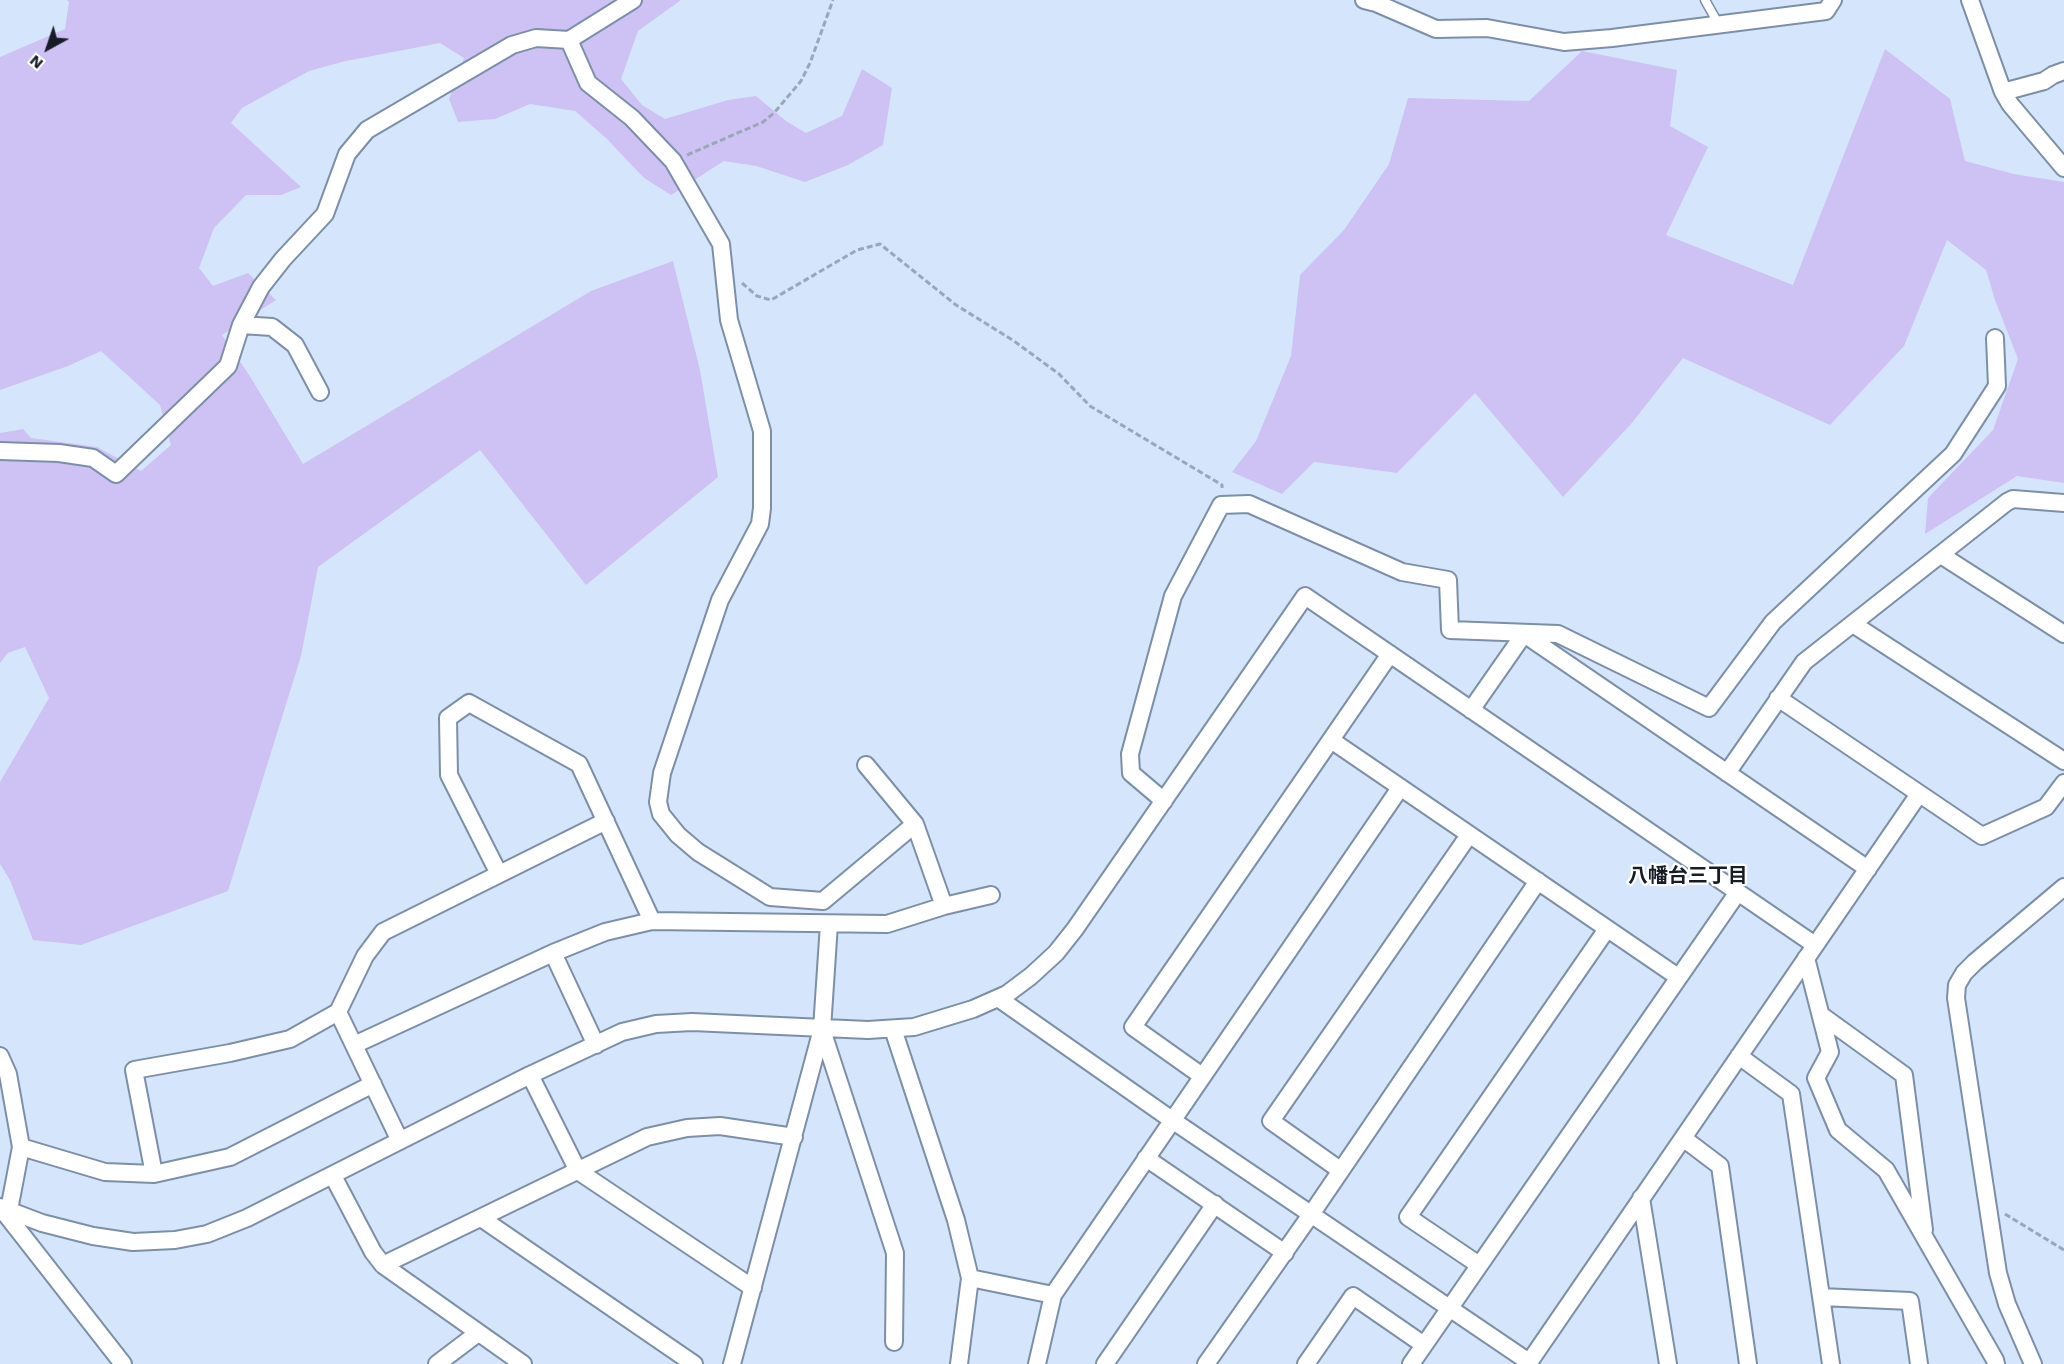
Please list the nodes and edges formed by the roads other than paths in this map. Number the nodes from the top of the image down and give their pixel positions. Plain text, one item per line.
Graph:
1 (633, 0) edge
2 (1364, 0) edge
3 (1705, 0) edge
4 (1833, 0) edge
5 (1970, 0) edge
6 (1719, 25) junction
7 (569, 40) junction
8 (2064, 71) edge
9 (2003, 92) junction
10 (2064, 168) edge
11 (241, 325) junction
12 (1995, 338) dead end
13 (320, 392) dead end
14 (0, 451) edge
15 (2064, 503) edge
16 (1941, 555) junction
17 (1853, 624) junction
18 (1524, 634) junction
19 (2064, 634) edge
20 (1390, 654) junction
21 (1778, 698) junction
22 (1471, 710) junction
23 (1331, 740) junction
24 (2064, 761) edge
25 (867, 765) dead end
26 (1727, 773) junction
27 (2064, 783) edge
28 (1400, 788) junction
29 (1919, 794) junction
30 (1164, 801) junction
31 (606, 821) junction
32 (915, 824) junction
33 (1469, 835) junction
34 (1868, 869) junction
35 (499, 874) junction
36 (1538, 881) junction
37 (2064, 887) edge
38 (1738, 892) junction
39 (991, 895) dead end
40 (944, 906) junction
41 (652, 921) junction
42 (828, 924) junction
43 (1607, 929) junction
44 (553, 952) junction
45 (1811, 952) junction
46 (1678, 978) junction
47 (998, 998) junction
48 (338, 1012) junction
49 (1821, 1015) junction
50 (822, 1029) junction
51 (893, 1029) junction
52 (596, 1044) junction
53 (354, 1045) junction
54 (0, 1056) edge
55 (1739, 1056) junction
56 (530, 1075) junction
57 (1202, 1076) junction
58 (373, 1084) junction
59 (1172, 1120) junction
60 (794, 1137) junction
61 (1683, 1138) junction
62 (400, 1142) junction
63 (21, 1147) junction
64 (1146, 1158) junction
65 (1340, 1170) junction
66 (578, 1171) junction
67 (154, 1174) junction
68 (333, 1176) junction
69 (1641, 1198) junction
70 (1215, 1204) junction
71 (9, 1210) junction
72 (1312, 1213) junction
73 (481, 1218) junction
74 (1924, 1237) junction
75 (1285, 1253) junction
76 (382, 1265) junction
77 (1479, 1266) junction
78 (970, 1278) junction
79 (753, 1288) junction
80 (1053, 1295) junction
81 (1821, 1297) junction
82 (1450, 1307) junction
83 (478, 1333) junction
84 (894, 1342) dead end
85 (1424, 1345) junction
86 (1529, 1363) edge
87 (123, 1364) edge
88 (437, 1364) edge
89 (523, 1364) edge
90 (694, 1364) edge
91 (732, 1364) edge
92 (959, 1364) edge
93 (1036, 1364) edge
94 (1105, 1364) edge
95 (1206, 1364) edge
96 (1306, 1364) edge
97 (1411, 1364) edge
98 (1668, 1364) edge
99 (1748, 1364) edge
100 (1832, 1364) edge
101 (1919, 1364) edge
102 (1996, 1364) edge
103 (2033, 1364) edge

1 - 7 street
2 - 6 street
3 - 6 lane
4 - 6 street
5 - 9 street
7 - 11 street
7 - 32 street
8 - 9 street
9 - 10 street
11 - 13 street
11 - 14 street
12 - 18 street
15 - 16 street
16 - 17 street
16 - 19 street
17 - 21 street
17 - 24 street
18 - 22 street
18 - 26 street
18 - 30 street
20 - 22 street
20 - 23 street
20 - 30 street
21 - 26 street
21 - 29 street
22 - 38 street
23 - 28 street
23 - 57 street
25 - 32 street
26 - 34 street
27 - 29 street
28 - 33 street
28 - 57 street
29 - 34 street
30 - 47 street
31 - 35 street
31 - 35 street
31 - 41 street
32 - 40 street
33 - 36 street
33 - 65 street
34 - 45 street
35 - 48 street
36 - 43 street
36 - 65 street
37 - 103 street
38 - 45 street
38 - 46 street
39 - 40 street
40 - 42 street
41 - 42 street
41 - 44 street
42 - 50 street
43 - 46 street
43 - 77 street
44 - 52 street
44 - 53 street
45 - 49 street
45 - 55 street
46 - 77 street
47 - 51 street
47 - 59 street
48 - 53 street
48 - 67 street
49 - 74 street
49 - 74 street
50 - 51 street
50 - 52 street
50 - 60 street
50 - 84 street
51 - 78 street
52 - 56 street
53 - 58 street
54 - 63 street
55 - 61 street
55 - 81 street
56 - 62 street
56 - 66 street
57 - 59 street
58 - 62 street
58 - 67 street
59 - 64 street
59 - 72 street
60 - 66 street
60 - 79 street
61 - 69 street
61 - 99 street
62 - 68 street
63 - 67 street
63 - 71 street
64 - 70 street
64 - 80 street
65 - 72 street
66 - 73 street
66 - 79 street
68 - 71 street
68 - 76 street
69 - 86 street
69 - 98 street
70 - 75 street
70 - 94 street
71 - 87 street
72 - 75 street
72 - 82 street
73 - 76 street
73 - 90 street
74 - 102 street
75 - 95 street
76 - 83 street
77 - 82 street
78 - 80 street
78 - 92 street
79 - 91 street
80 - 93 street
81 - 100 street
81 - 101 street
82 - 85 street
82 - 86 street
83 - 88 street
83 - 89 street
85 - 96 street
85 - 97 street

